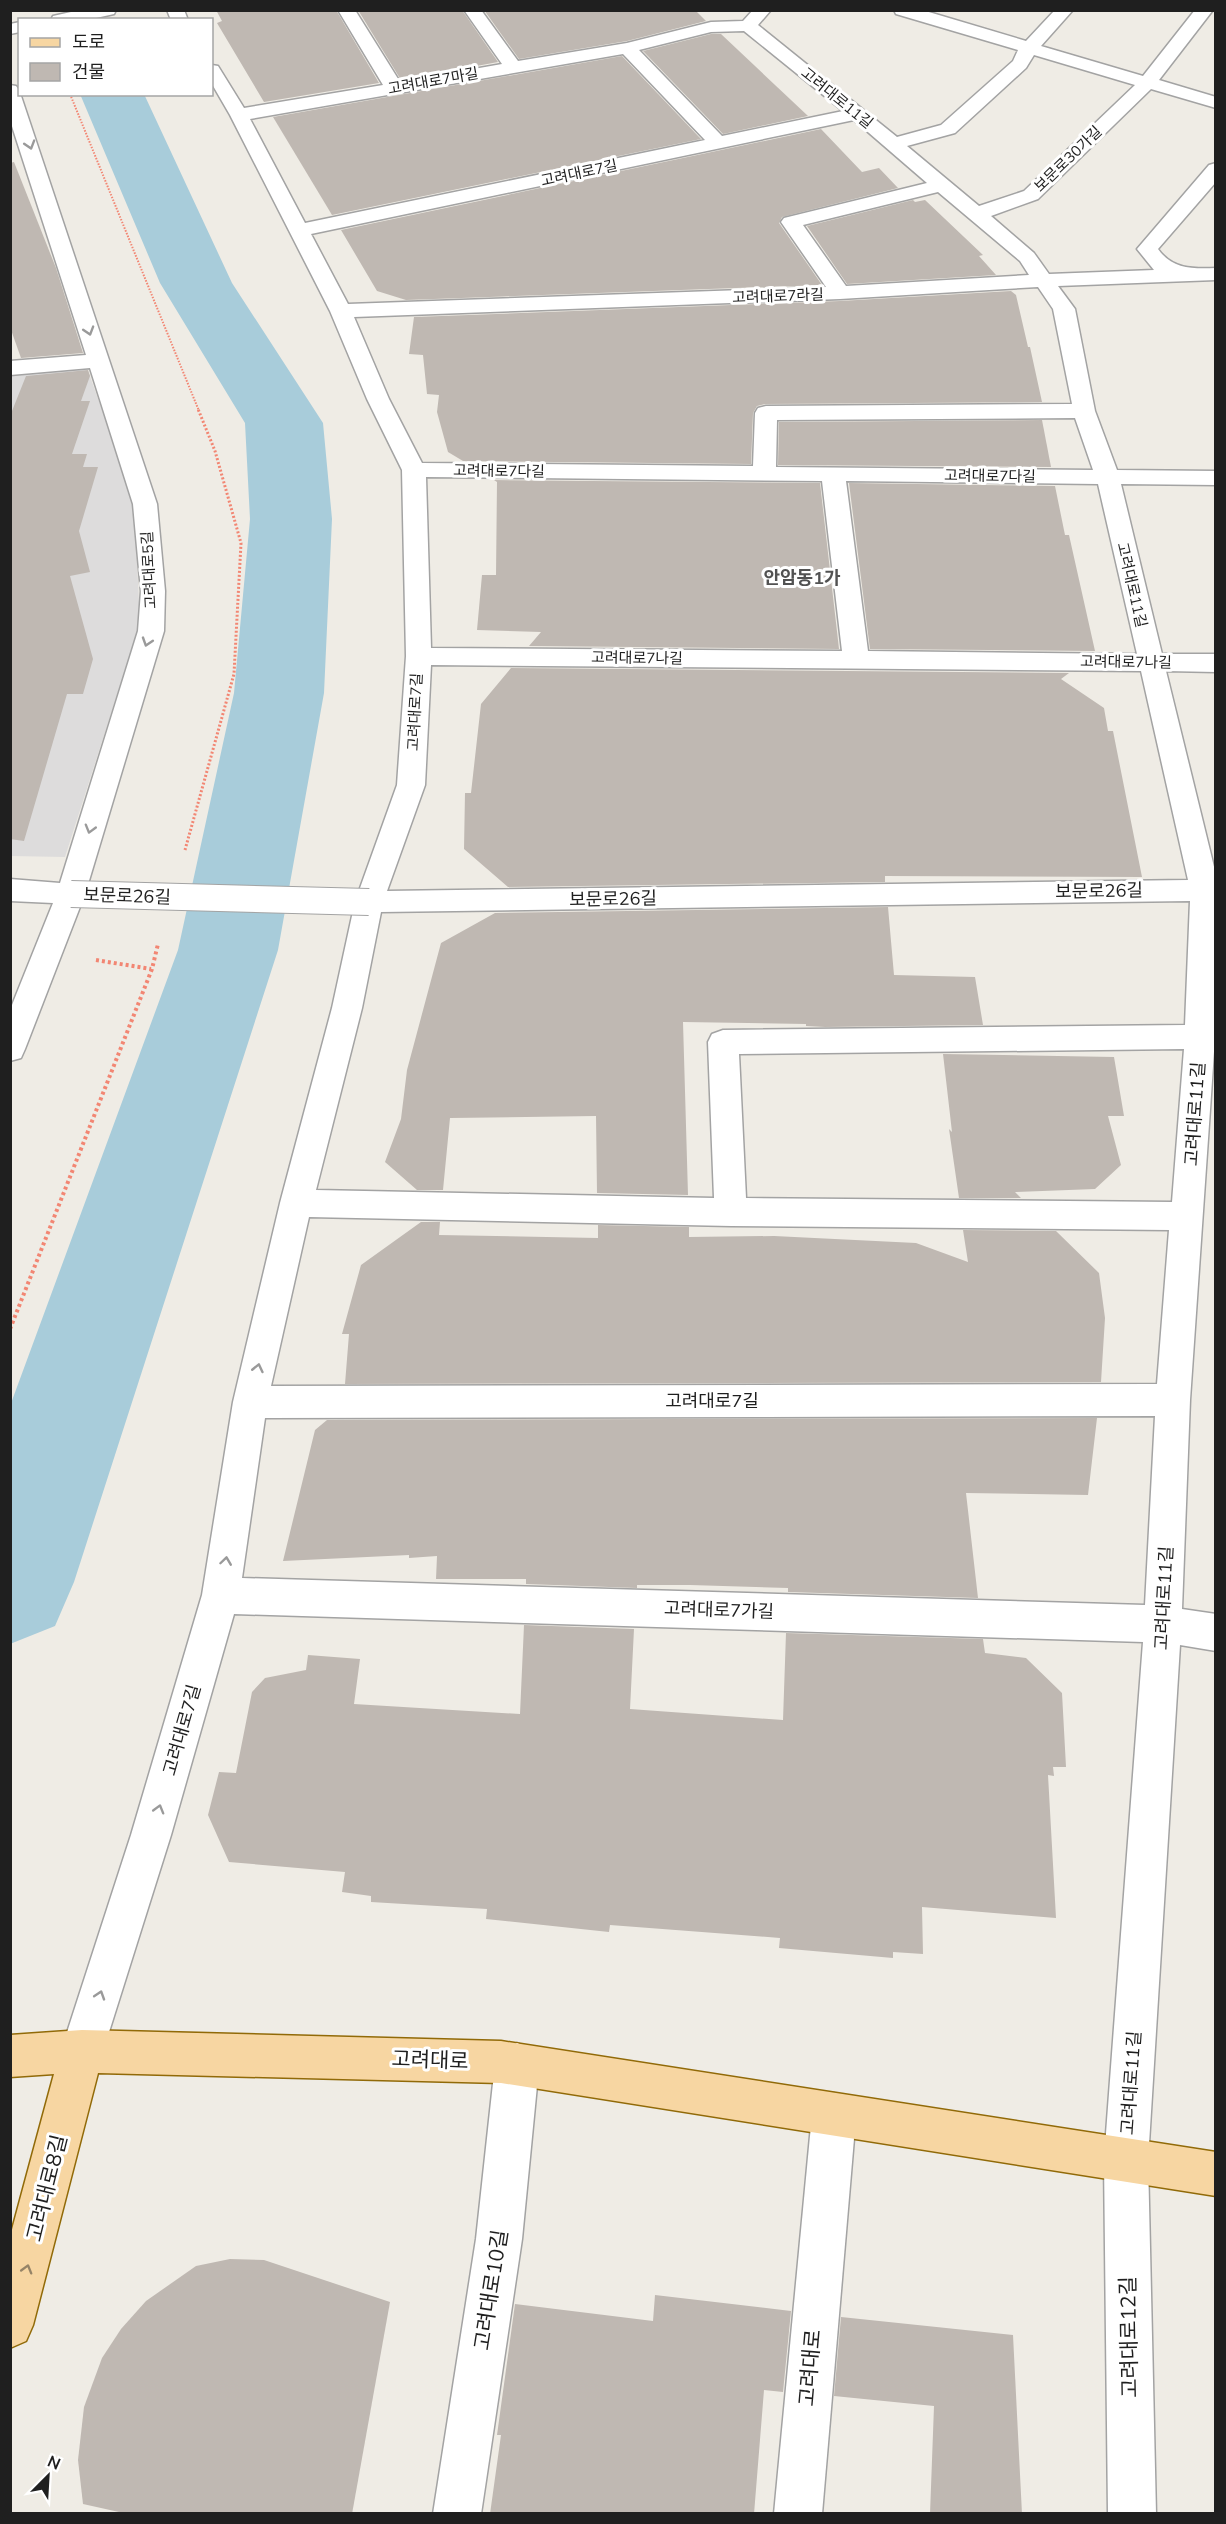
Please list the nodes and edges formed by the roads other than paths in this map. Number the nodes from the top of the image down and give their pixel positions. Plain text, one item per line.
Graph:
1 (108, 10) edge
2 (346, 10) edge
3 (472, 10) edge
4 (902, 10) edge
5 (1065, 10) edge
6 (1206, 10) edge
7 (927, 14) edge
8 (70, 18) edge
9 (756, 18) edge
10 (627, 48) junction
11 (1028, 48) junction
12 (513, 67) junction
13 (213, 72) edge
14 (1146, 84) junction
15 (394, 87) junction
16 (10, 90) edge
17 (1215, 104) edge
18 (858, 114) junction
19 (239, 115) junction
20 (719, 144) junction
21 (893, 144) junction
22 (1215, 169) edge
23 (942, 185) junction
24 (977, 214) junction
25 (299, 230) junction
26 (1215, 274) edge
27 (1194, 275) junction
28 (1044, 280) junction
29 (840, 293) junction
30 (341, 311) junction
31 (98, 361) junction
32 (10, 368) edge
33 (1084, 411) junction
34 (414, 470) junction
35 (764, 474) junction
36 (833, 474) junction
37 (1108, 478) junction
38 (1215, 478) edge
39 (419, 656) junction
40 (856, 660) junction
41 (1150, 663) junction
42 (1215, 663) edge
43 (10, 890) edge
44 (1210, 890) edge
45 (71, 894) junction
46 (369, 902) junction
47 (1200, 1037) junction
48 (10, 1048) edge
49 (296, 1203) junction
50 (731, 1212) junction
51 (1187, 1216) junction
52 (1173, 1400) junction
53 (250, 1402) junction
54 (221, 1595) junction
55 (1163, 1624) junction
56 (1215, 1634) edge
57 (82, 2051) junction
58 (16, 2056) edge
59 (517, 2065) junction
60 (834, 2115) junction
61 (1126, 2160) junction
62 (1215, 2174) edge
63 (10, 2325) edge
64 (457, 2514) edge
65 (798, 2514) edge
66 (1132, 2514) edge

1 - 8 street
2 - 15 street
3 - 12 street
4 - 7 street
5 - 11 street
6 - 14 street, 보문로30가길
7 - 11 street
9 - 10 street, 고려대로7마길
9 - 18 street, 고려대로11길
10 - 12 street, 고려대로7마길
10 - 20 street
11 - 14 street
11 - 21 street
12 - 15 street, 고려대로7마길
13 - 19 street, 고려대로7길
14 - 17 street
14 - 24 street, 보문로30가길
15 - 19 street, 고려대로7마길
16 -> 31 street, 고려대로5길
18 - 20 street, 고려대로7길
18 - 21 street, 고려대로11길
19 - 25 street, 고려대로7길
20 - 25 street, 고려대로7길
21 - 23 street, 고려대로11길
22 - 27 street
23 - 24 street, 고려대로11길
23 - 29 street
24 - 28 street, 고려대로11길
25 - 30 street, 고려대로7길
26 - 27 street, 고려대로7라길
27 - 28 street, 고려대로7라길
28 - 29 street, 고려대로7라길
28 - 33 street, 고려대로11길
29 - 30 street, 고려대로7라길
30 - 34 street, 고려대로7길
31 - 32 street
31 -> 45 street, 고려대로5길
33 - 35 street
33 - 37 street, 고려대로11길
34 - 35 street, 고려대로7다길
34 - 39 street, 고려대로7길
35 - 36 street, 고려대로7다길
36 - 37 street, 고려대로7다길
36 - 40 street
37 - 38 street, 고려대로7다길
37 - 41 street, 고려대로11길
39 - 40 street, 고려대로7나길
39 - 46 street, 고려대로7길
40 - 41 street, 고려대로7나길
41 - 42 street, 고려대로7나길
41 - 44 street, 고려대로11길
43 - 45 street, 보문로26길
44 - 46 street, 보문로26길
44 - 47 street, 고려대로11길
45 - 46 street, 보문로26길, bridge
45 - 48 street, 고려대로5길
46 - 49 street, 고려대로7길
47 - 50 street, 고려대로11길
47 - 51 street, 고려대로11길
49 - 50 street
53 -> 49 street, 고려대로7길
50 - 51 street
51 - 52 street, 고려대로11길
52 - 53 street, 고려대로7길
52 - 55 street, 고려대로11길
54 -> 53 street, 고려대로7길
54 - 55 street, 고려대로7가길
57 -> 54 street, 고려대로7길
55 - 56 street, 고려대로7가길
55 - 61 street, 고려대로11길
57 - 58 main road, 고려대로
57 - 59 main road, 고려대로
63 -> 57 main road, 고려대로8길
59 - 60 main road, 고려대로
59 - 64 street, 고려대로10길
60 - 61 main road, 고려대로
60 - 65 street, 고려대로
61 - 62 main road, 고려대로
61 - 66 street, 고려대로12길

